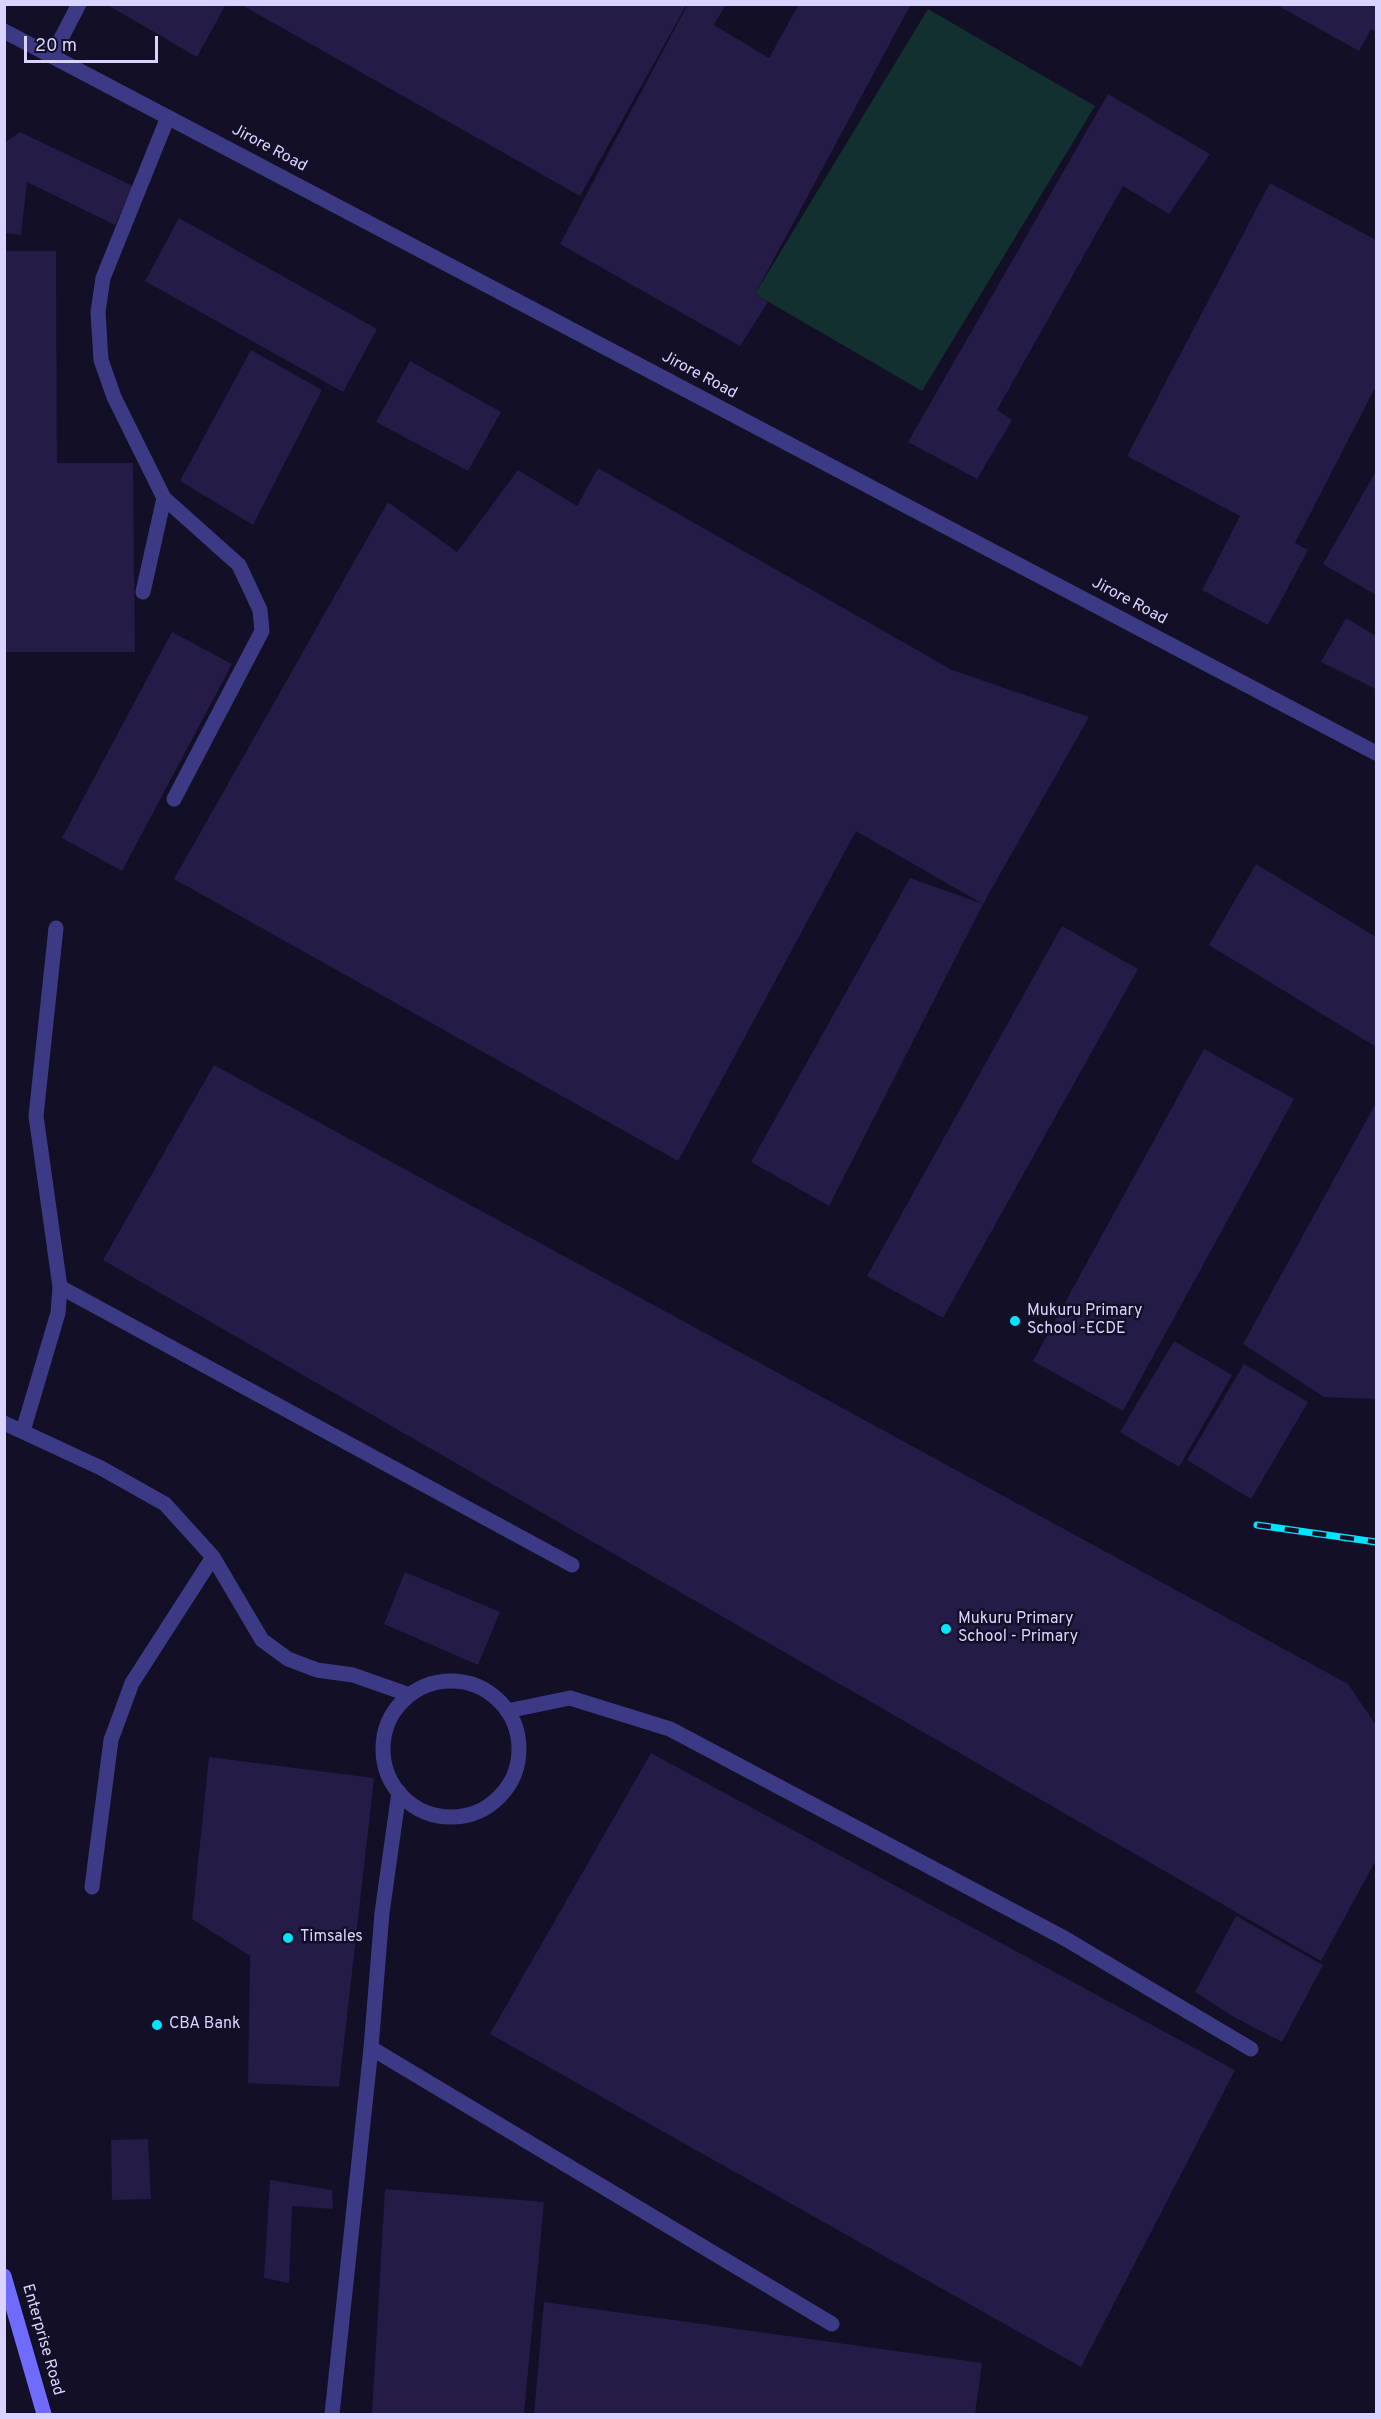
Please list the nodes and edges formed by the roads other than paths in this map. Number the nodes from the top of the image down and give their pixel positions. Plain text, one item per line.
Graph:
1 (79, 4) edge
2 (4, 31) edge
3 (52, 56) junction
4 (168, 117) junction
5 (164, 498) junction
6 (143, 592) dead end
7 (1377, 753) edge
8 (174, 799) dead end
9 (56, 928) dead end
10 (60, 1287) junction
11 (4, 1423) edge
12 (23, 1431) junction
13 (213, 1557) junction
14 (572, 1565) dead end
15 (410, 1695) junction
16 (507, 1711) junction
17 (399, 1792) junction
18 (92, 1887) dead end
19 (371, 2048) junction
20 (1251, 2049) dead end
21 (4, 2276) edge
22 (832, 2324) dead end
23 (44, 2415) edge
24 (332, 2415) edge

1 - 3 lane
2 - 3 lane, Jirore Road
3 - 4 lane, Jirore Road
4 - 5 lane
4 - 7 lane, Jirore Road
5 - 6 lane
5 - 8 lane
9 - 10 lane
10 - 12 lane
10 - 14 lane
11 - 12 lane
12 - 13 lane
13 - 15 lane
13 - 18 lane
15 - 16 lane
15 - 17 lane
16 - 17 lane
16 - 20 lane
17 - 19 lane
19 - 22 lane
19 - 24 lane
21 - 23 main road, Enterprise Road

